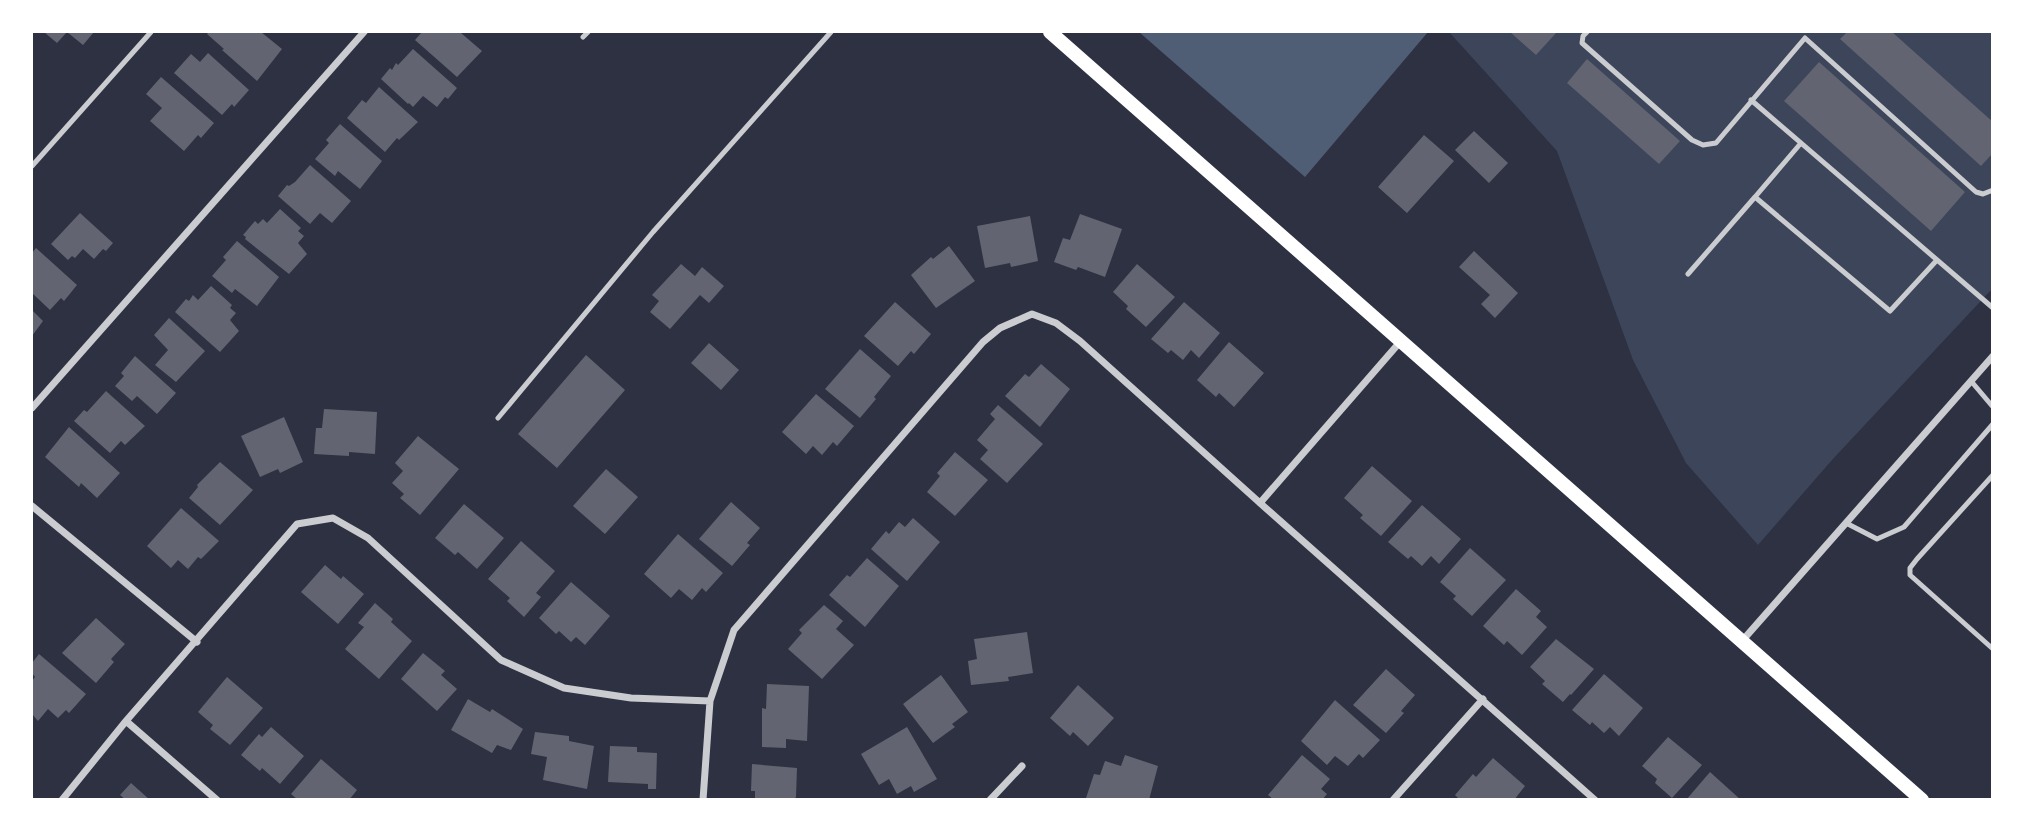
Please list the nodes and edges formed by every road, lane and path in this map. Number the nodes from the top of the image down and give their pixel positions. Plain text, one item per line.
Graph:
1 (151, 32) edge
2 (364, 32) edge
3 (588, 32) edge
4 (831, 32) edge
5 (1050, 32) edge
6 (1587, 32) edge
7 (1811, 32) edge
8 (583, 37) dead end
9 (1805, 38) junction
10 (1751, 100) junction
11 (1801, 143) junction
12 (32, 166) edge
13 (1993, 190) edge
14 (1755, 197) junction
15 (1937, 260) junction
16 (1688, 274) dead end
17 (1993, 308) edge
18 (1401, 342) junction
19 (1993, 356) edge
20 (1971, 381) junction
21 (1993, 407) edge
22 (32, 408) edge
23 (498, 418) dead end
24 (1993, 425) edge
25 (1993, 475) edge
26 (1260, 503) junction
27 (32, 506) edge
28 (1846, 523) junction
29 (1742, 641) junction
30 (197, 642) junction
31 (1993, 649) edge
32 (1483, 699) junction
33 (710, 701) junction
34 (126, 721) junction
35 (1023, 766) dead end
36 (62, 800) edge
37 (217, 800) edge
38 (703, 800) edge
39 (990, 800) edge
40 (1393, 800) edge
41 (1595, 800) edge
42 (1922, 800) edge

1 - 12 lane
2 - 22 street
3 - 8 lane
4 - 23 lane
5 - 18 main road
6 - 10 lane
7 - 9 lane
9 - 10 lane
9 - 13 lane
10 - 11 lane
11 - 14 lane
11 - 15 lane
14 - 15 lane
14 - 16 lane
15 - 17 lane
18 - 26 street
18 - 29 main road
19 - 20 street
20 - 21 lane
20 - 28 street
24 - 28 lane
25 - 31 lane
26 - 32 street
26 - 33 street
27 - 30 street
28 - 29 street
29 - 42 main road
30 - 33 street
30 - 34 street
32 - 40 street
32 - 41 street
33 - 38 street
34 - 36 street
34 - 37 street
35 - 39 street

